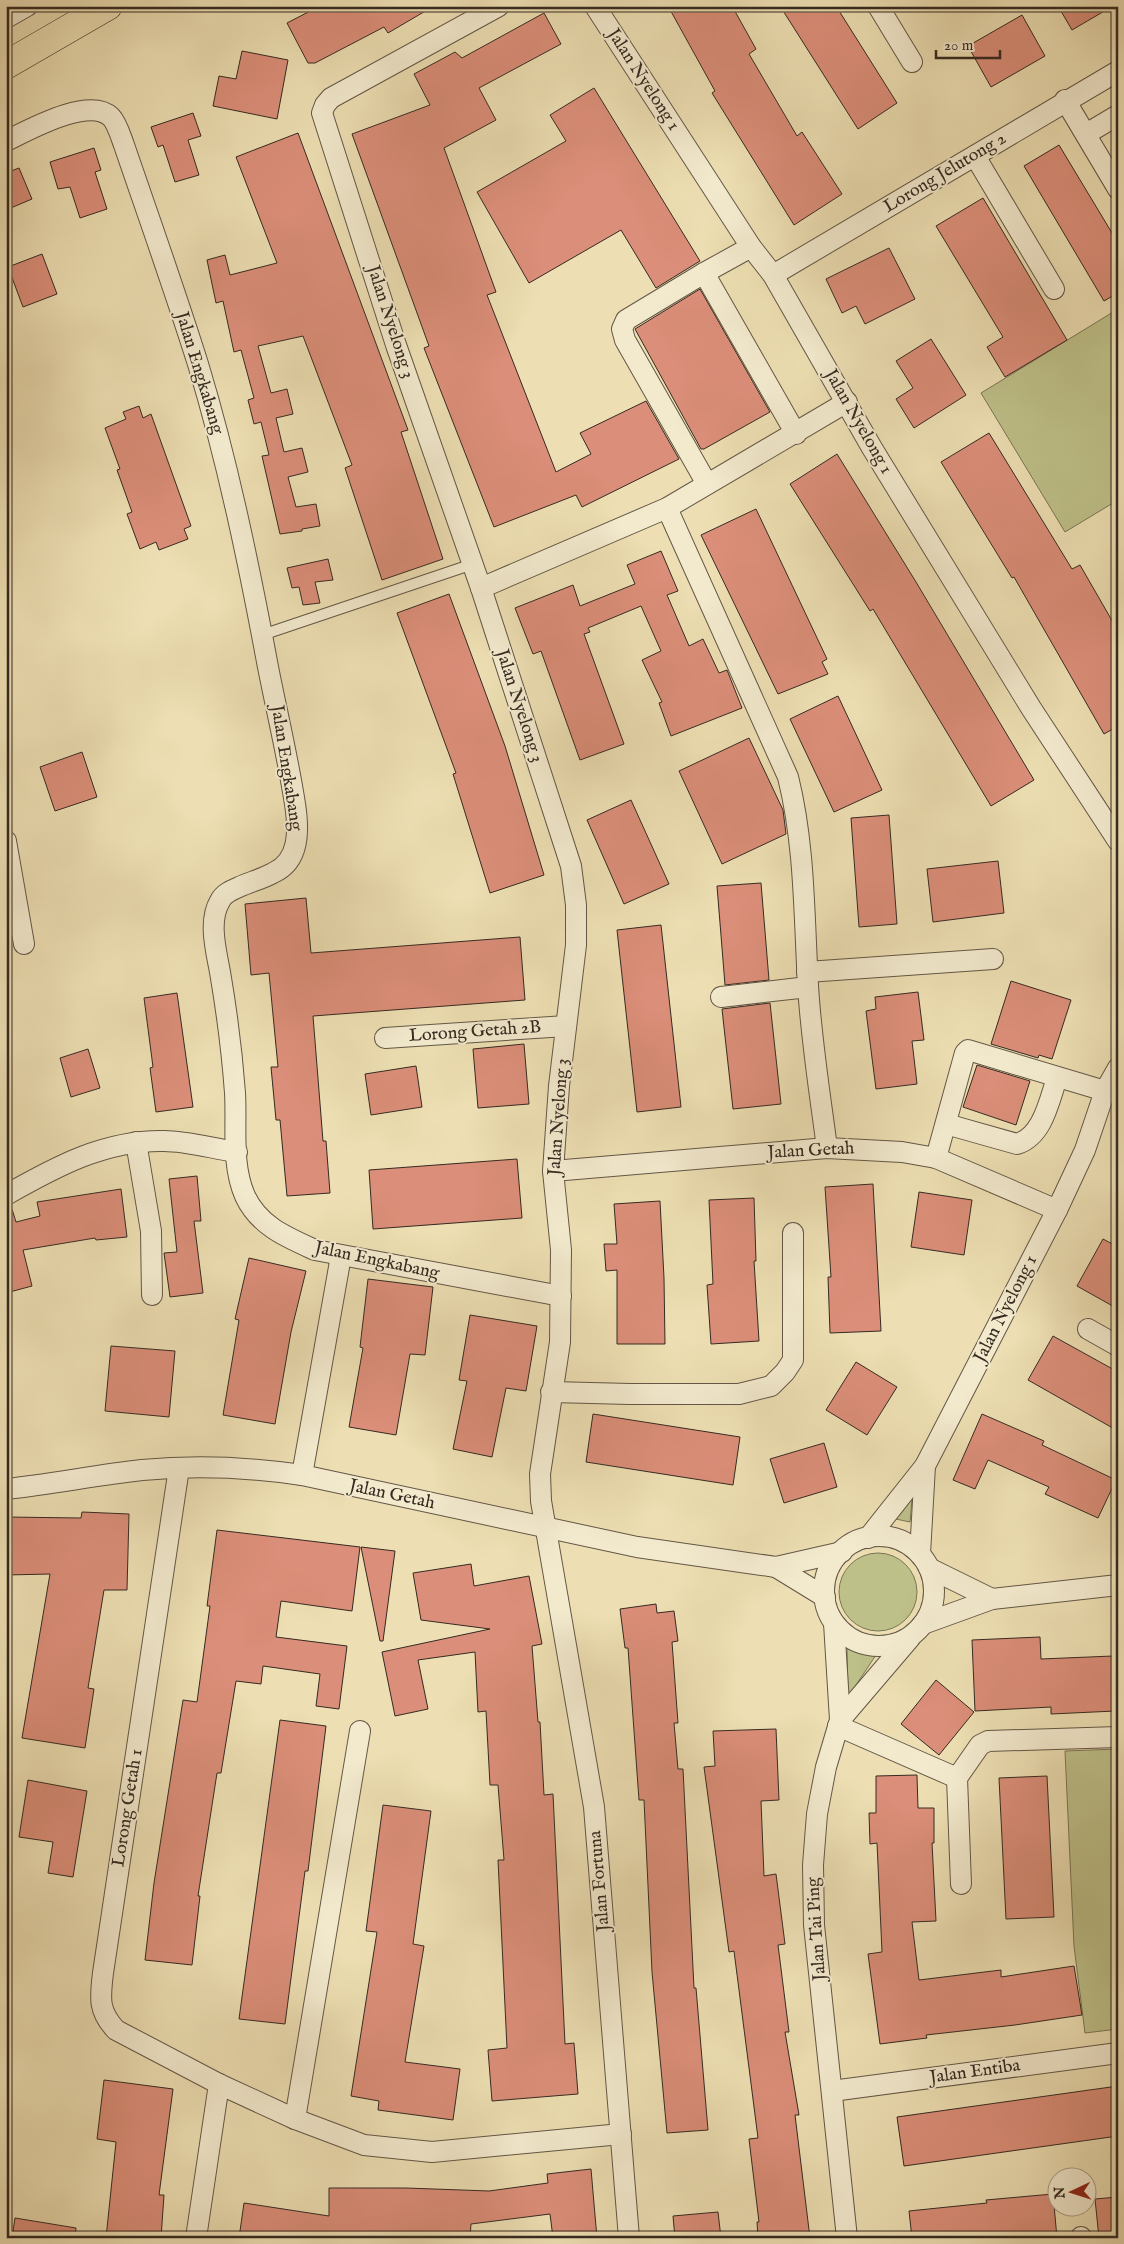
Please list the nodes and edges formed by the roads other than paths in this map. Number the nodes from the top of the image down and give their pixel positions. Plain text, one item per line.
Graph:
1 (27, 6) edge
2 (108, 6) edge
3 (499, 6) edge
4 (595, 6) edge
5 (878, 6) edge
6 (6, 18) edge
7 (912, 62) dead end
8 (6, 66) edge
9 (1118, 71) edge
10 (1065, 100) junction
11 (1118, 115) edge
12 (1086, 134) junction
13 (6, 141) edge
14 (975, 156) junction
15 (1118, 189) edge
16 (751, 247) junction
17 (704, 273) junction
18 (773, 275) junction
19 (1054, 289) dead end
20 (847, 402) junction
21 (796, 434) junction
22 (707, 484) junction
23 (667, 508) junction
24 (472, 564) junction
25 (481, 588) junction
26 (262, 636) junction
27 (6, 841) edge
28 (1118, 841) edge
29 (24, 944) dead end
30 (993, 959) dead end
31 (808, 980) junction
32 (721, 997) dead end
33 (566, 1026) junction
34 (385, 1038) dead end
35 (1118, 1068) edge
36 (1057, 1078) junction
37 (1106, 1091) junction
38 (946, 1124) junction
39 (136, 1142) junction
40 (827, 1148) junction
41 (237, 1152) junction
42 (936, 1158) junction
43 (553, 1172) junction
44 (6, 1195) edge
45 (1057, 1210) junction
46 (793, 1233) dead end
47 (341, 1256) junction
48 (152, 1295) dead end
49 (561, 1296) junction
50 (1088, 1329) dead end
51 (1118, 1346) edge
52 (551, 1392) junction
53 (926, 1466) junction
54 (179, 1468) junction
55 (302, 1475) junction
56 (6, 1489) edge
57 (547, 1528) junction
58 (868, 1538) junction
59 (842, 1552) junction
60 (925, 1561) junction
61 (776, 1567) junction
62 (1118, 1585) edge
63 (825, 1598) junction
64 (992, 1598) junction
65 (834, 1623) junction
66 (919, 1629) junction
67 (839, 1723) junction
68 (360, 1731) dead end
69 (1118, 1737) edge
70 (958, 1778) junction
71 (961, 1884) dead end
72 (1118, 2053) edge
73 (219, 2084) junction
74 (832, 2090) junction
75 (296, 2119) junction
76 (621, 2134) junction
77 (196, 2238) edge
78 (629, 2238) edge
79 (848, 2238) edge

1 - 6 street
2 - 8 main road
3 - 24 street, Jalan Nyelong 3
4 - 16 street, Jalan Nyelong 1
5 - 7 street
9 - 10 street, Lorong Jelutong 2
10 - 12 street
10 - 14 street, Lorong Jelutong 2
11 - 12 street
12 - 15 street
13 - 26 street, Jalan Engkabang
14 - 18 street, Lorong Jelutong 2
14 - 19 street
16 - 17 street
16 - 18 street, Jalan Nyelong 1
17 - 21 street
17 - 22 street
18 - 20 street, Jalan Nyelong 1
20 - 21 street
20 - 28 street, Jalan Nyelong 1
21 - 22 street
22 - 23 street
23 - 25 street
23 - 31 street
24 - 25 street, Jalan Nyelong 3
24 - 26 lane
25 - 33 street, Jalan Nyelong 3
26 - 41 street, Jalan Engkabang
27 - 29 street
30 - 31 street
31 - 32 street
31 - 40 street
33 - 34 street, Lorong Getah 2B
33 - 43 street, Jalan Nyelong 3
35 - 37 street, Jalan Nyelong 1
36 - 37 street
36 - 38 street
36 - 38 street
37 - 45 street, Jalan Nyelong 1
38 - 42 street
39 - 41 street
39 - 44 street
39 - 48 street
40 - 42 street, Jalan Getah
40 - 43 street, Jalan Getah
41 - 47 street, Jalan Engkabang
42 - 45 street, Jalan Getah
43 - 49 street, Jalan Nyelong 3
45 - 53 street, Jalan Nyelong 1
46 - 52 street
47 - 49 street, Jalan Engkabang
47 - 55 street
49 - 52 street, Jalan Nyelong 3
50 - 51 street
52 - 57 street, Jalan Nyelong 3
53 - 58 street
53 - 60 street, Jalan Nyelong 1
54 - 55 street, Jalan Getah
54 - 56 street, Jalan Getah
54 - 73 street, Lorong Getah 1
55 - 57 street, Jalan Getah
57 - 61 street, Jalan Getah
57 - 76 street, Jalan Fortuna
58 - 59 street
58 - 60 street
59 - 61 street
59 - 63 street
60 - 64 street
60 - 66 street
61 - 63 street
62 - 64 street
63 - 65 street
64 - 66 street
65 - 66 street
65 - 67 street, Jalan Tai Ping
66 - 67 street
67 - 70 street
67 - 74 street, Jalan Tai Ping
68 - 75 street
69 - 70 street
70 - 71 street
72 - 74 street, Jalan Entiba
73 - 75 street, Lorong Getah 1
73 - 77 street
74 - 79 street, Jalan Tai Ping
75 - 76 street, Lorong Getah 1
76 - 78 street, Jalan Fortuna

